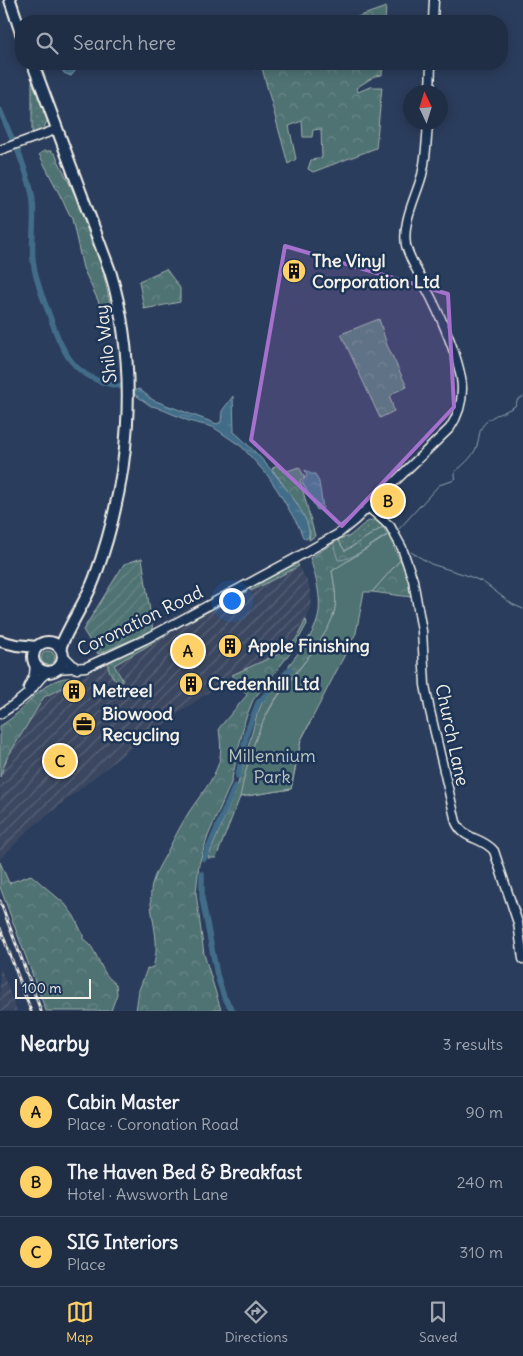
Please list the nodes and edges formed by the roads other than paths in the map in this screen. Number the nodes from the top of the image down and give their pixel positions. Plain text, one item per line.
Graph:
1 (10, 0) edge
2 (434, 0) edge
3 (15, 15) edge
4 (433, 15) edge
5 (35, 70) edge
6 (431, 70) edge
7 (430, 85) edge
8 (58, 129) junction
9 (427, 130) edge
10 (0, 150) edge
11 (368, 507) junction
12 (70, 625) junction
13 (0, 641) edge
14 (47, 642) junction
15 (16, 645) junction
16 (38, 647) junction
17 (62, 652) junction
18 (34, 661) junction
19 (77, 668) junction
20 (52, 670) junction
21 (26, 695) junction
22 (0, 714) edge
23 (523, 959) edge

1 - 3 main road
2 - 4 street
5 - 8 main road, Shilo Way
6 - 7 street
8 - 10 street
8 - 12 main road, Shilo Way
9 - 11 street, Coronation Road
11 - 19 street, Coronation Road
11 - 23 street, Church Lane
12 - 14 main road, Shilo Way
12 - 17 main road, Shilo Way
13 - 15 main road
14 - 16 main road
14 - 17 main road
15 - 16 main road
15 - 18 main road
16 - 18 main road
17 - 19 street, Coronation Road
17 - 20 main road
18 - 20 main road
18 - 21 street
19 - 20 street, Coronation Road
20 - 21 street
21 - 22 street

